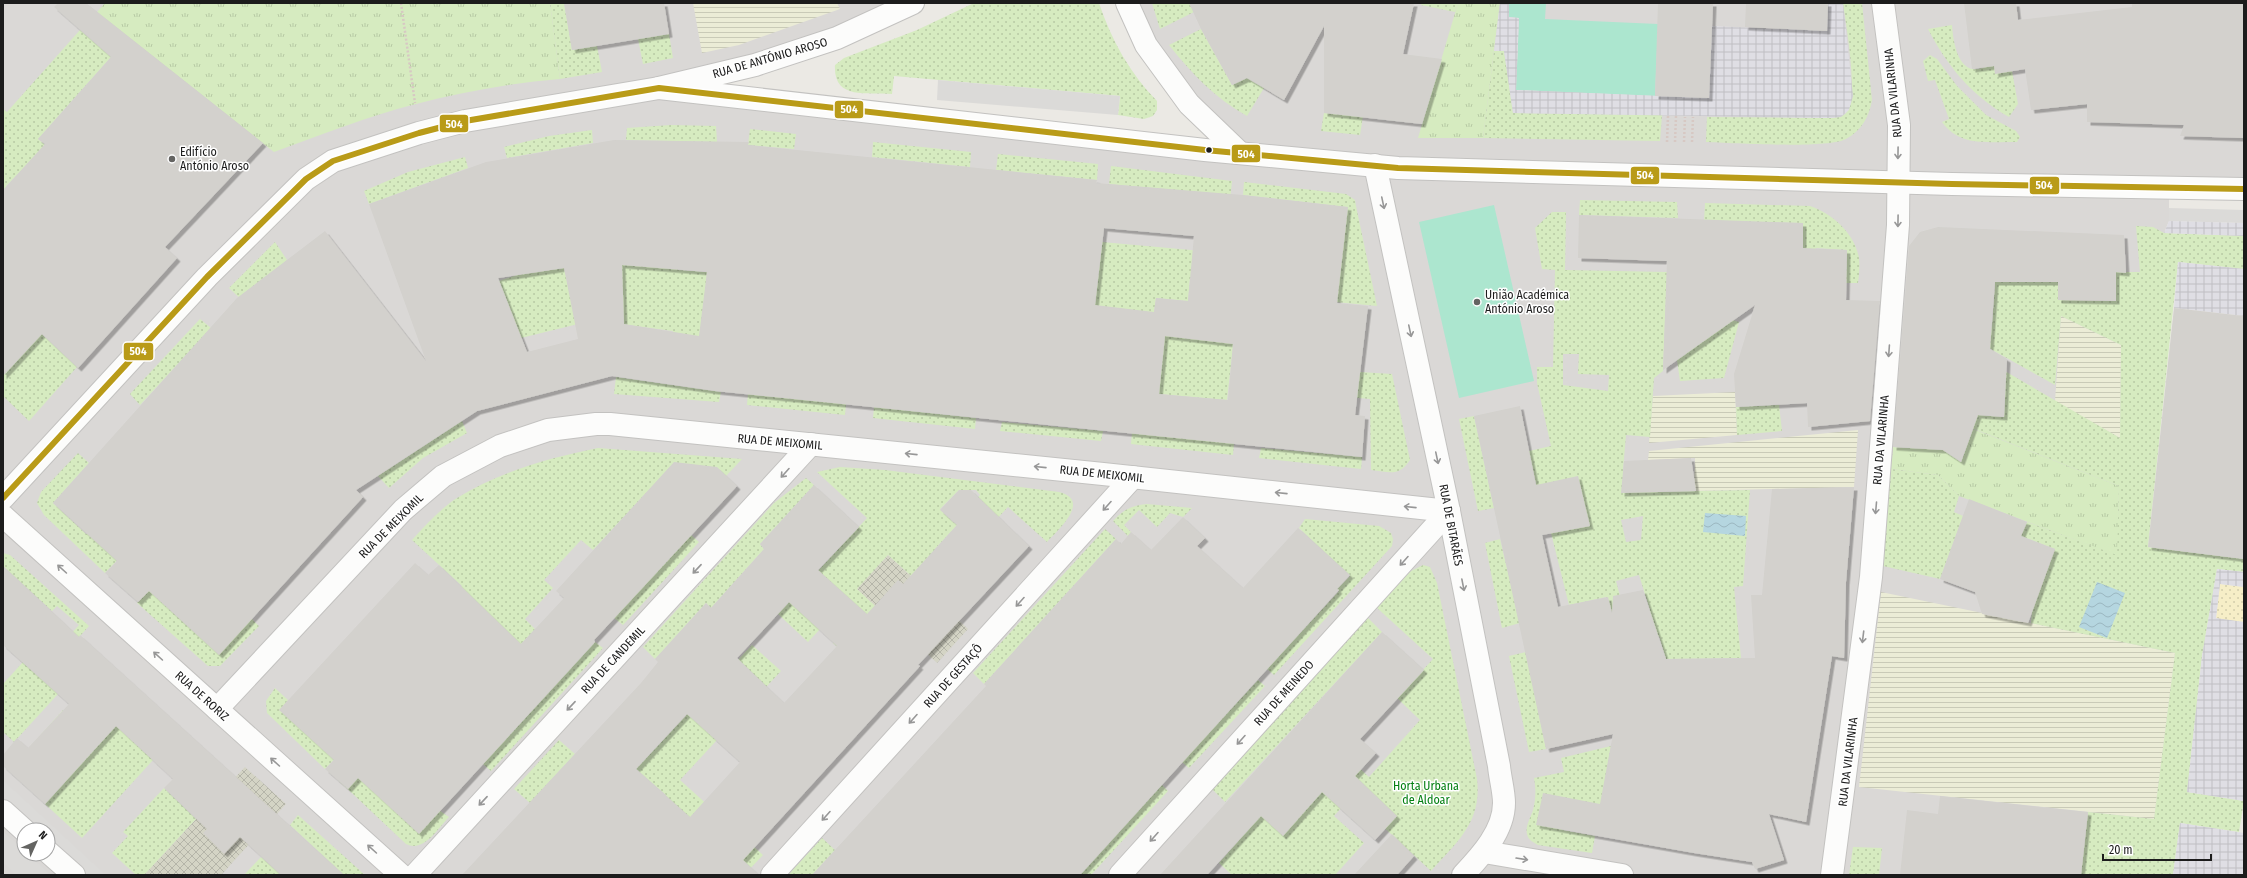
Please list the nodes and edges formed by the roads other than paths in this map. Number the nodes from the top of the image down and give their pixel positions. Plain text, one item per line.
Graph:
1 (913, 3) edge
2 (1127, 3) edge
3 (1883, 3) edge
4 (659, 88) junction
5 (1240, 153) junction
6 (1375, 165) junction
7 (1898, 182) junction
8 (2244, 189) edge
9 (811, 444) junction
10 (1134, 478) junction
11 (3, 498) edge
12 (1449, 511) junction
13 (3, 516) edge
14 (217, 709) junction
15 (3, 811) edge
16 (16, 823) edge
17 (1484, 852) junction
18 (56, 859) edge
19 (74, 875) edge
20 (401, 875) edge
21 (415, 875) edge
22 (772, 875) edge
23 (1120, 875) edge
24 (1463, 875) edge
25 (1622, 875) edge
26 (1832, 875) edge

1 - 4 street, RUA DE ANTÓNIO AROSO
2 - 5 street
3 -> 7 street, RUA DA VILARINHA
4 - 5 street
4 - 11 street, RUA DE ANTÓNIO AROSO
5 - 6 street
6 - 7 street
6 -> 12 street, RUA DE BITARÃES
7 - 8 street
7 -> 26 street, RUA DA VILARINHA
10 -> 9 street, RUA DE MEIXOMIL
9 - 14 street, RUA DE MEIXOMIL
9 -> 21 street, RUA DE CANDEMIL
12 -> 10 street, RUA DE MEIXOMIL
10 -> 22 street, RUA DE GESTAÇÔ
12 -> 17 street, RUA DE BITARÃES
12 -> 23 street, RUA DE MEINEDO
14 -> 13 street, RUA DE RORIZ
20 -> 14 street, RUA DE RORIZ
15 - 16 street
17 - 24 street, RUA DE BITARÃES
17 -> 25 street
18 - 19 street

